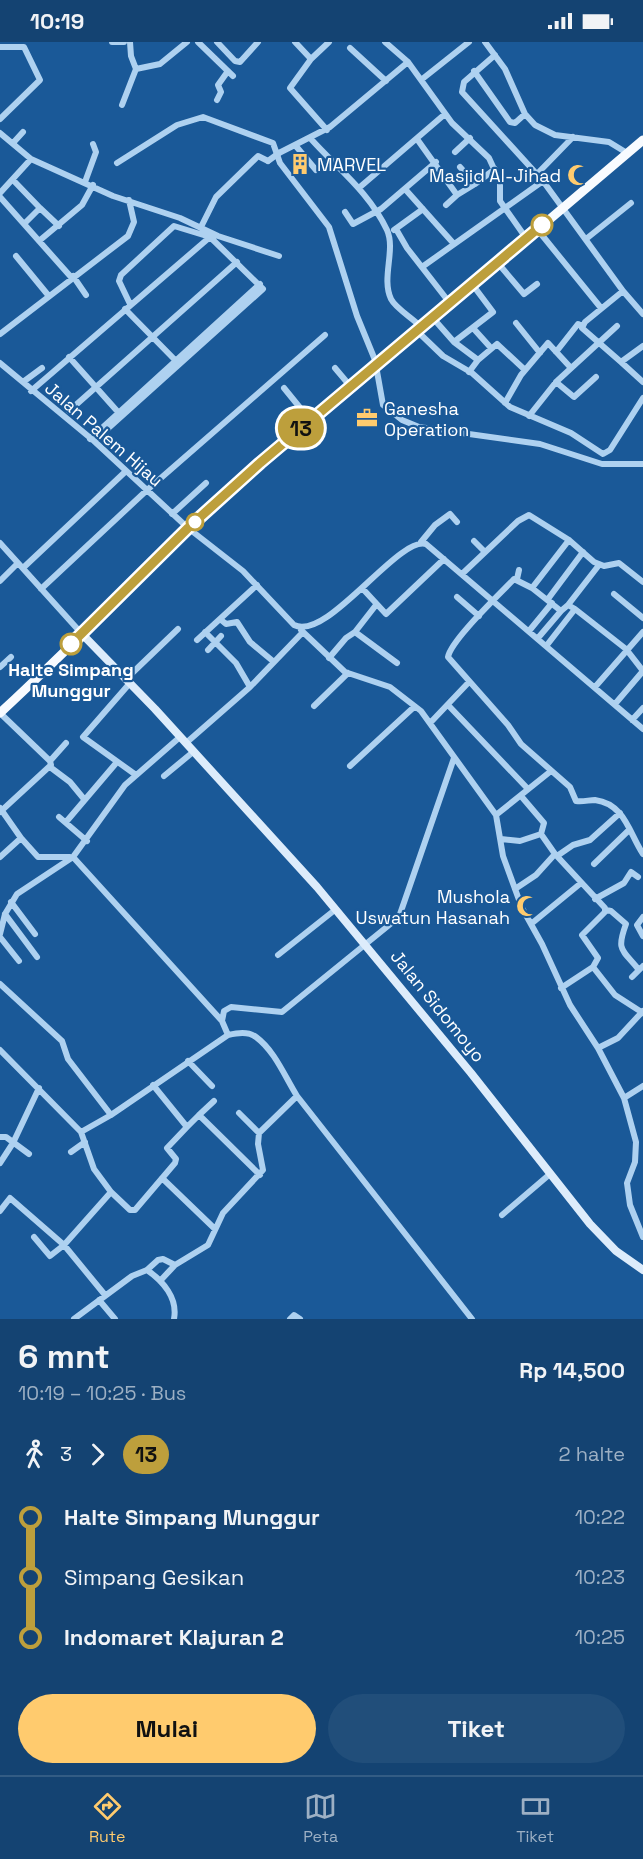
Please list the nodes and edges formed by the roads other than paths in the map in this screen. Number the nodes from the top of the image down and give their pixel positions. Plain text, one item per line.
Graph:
1 (112, 42) edge
2 (124, 42) edge
3 (130, 42) edge
4 (187, 42) edge
5 (217, 42) edge
6 (258, 42) edge
7 (295, 42) edge
8 (329, 42) edge
9 (385, 42) edge
10 (469, 42) edge
11 (484, 42) edge
12 (202, 44) edge
13 (0, 47) edge
14 (351, 48) dead end
15 (495, 55) junction
16 (311, 59) junction
17 (408, 62) junction
18 (136, 69) junction
19 (474, 72) junction
20 (421, 80) junction
21 (386, 81) junction
22 (217, 100) dead end
23 (122, 105) dead end
24 (445, 114) junction
25 (525, 114) junction
26 (0, 119) edge
27 (327, 130) junction
28 (23, 132) dead end
29 (0, 134) edge
30 (573, 137) junction
31 (470, 138) junction
32 (311, 139) junction
33 (417, 139) junction
34 (643, 140) edge
35 (13, 143) junction
36 (93, 144) dead end
37 (295, 145) junction
38 (455, 152) dead end
39 (627, 153) junction
40 (32, 159) junction
41 (436, 162) junction
42 (117, 164) dead end
43 (460, 167) dead end
44 (495, 169) junction
45 (316, 170) dead end
46 (537, 174) junction
47 (13, 180) junction
48 (543, 181) junction
49 (84, 182) junction
50 (475, 184) junction
51 (93, 185) junction
52 (360, 187) junction
53 (405, 189) junction
54 (0, 195) edge
55 (457, 195) junction
56 (129, 200) junction
57 (631, 202) dead end
58 (446, 205) dead end
59 (40, 208) junction
60 (563, 208) junction
61 (423, 209) junction
62 (504, 209) junction
63 (379, 210) junction
64 (345, 212) dead end
65 (24, 224) junction
66 (59, 226) junction
67 (201, 227) junction
68 (537, 229) junction
69 (392, 232) junction
70 (210, 237) junction
71 (526, 238) junction
72 (586, 239) junction
73 (39, 241) junction
74 (454, 244) junction
75 (16, 256) dead end
76 (279, 256) dead end
77 (237, 262) junction
78 (497, 262) junction
79 (422, 267) junction
80 (72, 277) junction
81 (472, 284) junction
82 (537, 284) dead end
83 (623, 291) junction
84 (48, 295) junction
85 (86, 295) dead end
86 (449, 302) junction
87 (128, 306) junction
88 (601, 308) junction
89 (643, 314) edge
90 (432, 317) junction
91 (516, 323) dead end
92 (582, 326) junction
93 (617, 326) dead end
94 (473, 328) junction
95 (419, 329) junction
96 (0, 334) edge
97 (324, 335) dead end
98 (152, 336) junction
99 (454, 342) junction
100 (598, 344) junction
101 (643, 346) edge
102 (491, 348) junction
103 (556, 352) junction
104 (540, 353) junction
105 (69, 357) junction
106 (478, 360) junction
107 (177, 362) junction
108 (621, 362) junction
109 (0, 363) edge
110 (42, 368) dead end
111 (335, 368) dead end
112 (571, 368) junction
113 (525, 370) junction
114 (469, 372) junction
115 (596, 377) dead end
116 (23, 382) junction
117 (556, 382) junction
118 (643, 382) edge
119 (94, 387) junction
120 (351, 387) junction
121 (284, 388) dead end
122 (31, 391) junction
123 (643, 398) edge
124 (505, 403) junction
125 (69, 411) dead end
126 (118, 412) junction
127 (529, 416) junction
128 (308, 422) junction
129 (318, 436) dead end
130 (92, 440) junction
131 (643, 464) edge
132 (125, 472) junction
133 (206, 483) dead end
134 (146, 491) junction
135 (172, 514) junction
136 (457, 522) dead end
137 (188, 528) junction
138 (569, 540) junction
139 (474, 541) dead end
140 (421, 542) junction
141 (0, 544) edge
142 (485, 552) junction
143 (583, 552) junction
144 (444, 559) junction
145 (599, 565) junction
146 (21, 566) junction
147 (519, 570) dead end
148 (462, 574) junction
149 (517, 579) junction
150 (0, 581) edge
151 (643, 582) edge
152 (257, 585) junction
153 (362, 588) junction
154 (532, 588) junction
155 (41, 589) junction
156 (614, 594) dead end
157 (457, 597) dead end
158 (492, 601) junction
159 (550, 601) junction
160 (376, 605) junction
161 (571, 607) junction
162 (561, 611) junction
163 (479, 616) junction
164 (643, 618) edge
165 (220, 619) junction
166 (178, 629) dead end
167 (301, 630) junction
168 (529, 631) junction
169 (205, 632) junction
170 (356, 632) junction
171 (643, 632) edge
172 (82, 634) junction
173 (221, 636) dead end
174 (538, 638) junction
175 (197, 640) dead end
176 (215, 642) junction
177 (546, 645) junction
178 (626, 649) junction
179 (208, 650) dead end
180 (11, 657) dead end
181 (329, 658) junction
182 (274, 662) junction
183 (397, 663) dead end
184 (0, 667) edge
185 (643, 671) edge
186 (348, 673) junction
187 (128, 681) junction
188 (469, 682) junction
189 (250, 687) junction
190 (595, 687) junction
191 (615, 704) junction
192 (448, 705) junction
193 (314, 706) dead end
194 (414, 706) junction
195 (643, 708) edge
196 (0, 713) edge
197 (632, 720) junction
198 (431, 722) junction
199 (643, 729) edge
200 (183, 740) junction
201 (66, 743) dead end
202 (193, 752) junction
203 (454, 758) junction
204 (117, 762) junction
205 (50, 764) junction
206 (350, 766) dead end
207 (551, 771) junction
208 (136, 775) junction
209 (164, 776) dead end
210 (524, 793) junction
211 (84, 799) junction
212 (1, 810) edge
213 (620, 813) junction
214 (496, 815) junction
215 (60, 817) dead end
216 (66, 822) junction
217 (629, 830) junction
218 (542, 834) junction
219 (21, 838) junction
220 (501, 839) junction
221 (87, 841) junction
222 (643, 854) edge
223 (556, 855) junction
224 (0, 857) edge
225 (74, 857) junction
226 (594, 864) dead end
227 (638, 877) dead end
228 (581, 883) junction
229 (514, 889) junction
230 (595, 899) junction
231 (11, 902) junction
232 (336, 909) junction
233 (606, 910) junction
234 (5, 914) junction
235 (643, 917) edge
236 (531, 924) junction
237 (35, 934) dead end
238 (0, 935) edge
239 (643, 936) edge
240 (367, 945) junction
241 (278, 955) dead end
242 (37, 957) dead end
243 (19, 961) dead end
244 (593, 967) junction
245 (641, 968) edge
246 (632, 977) dead end
247 (0, 984) edge
248 (561, 988) junction
249 (643, 1012) edge
250 (222, 1021) junction
251 (228, 1035) junction
252 (598, 1048) junction
253 (0, 1051) edge
254 (188, 1061) junction
255 (153, 1085) junction
256 (212, 1086) dead end
257 (643, 1086) edge
258 (39, 1088) junction
259 (297, 1096) junction
260 (624, 1098) junction
261 (214, 1101) dead end
262 (238, 1113) dead end
263 (111, 1115) junction
264 (199, 1115) junction
265 (187, 1127) junction
266 (81, 1132) junction
267 (260, 1132) junction
268 (0, 1137) edge
269 (85, 1142) junction
270 (13, 1143) junction
271 (71, 1152) dead end
272 (29, 1154) dead end
273 (643, 1161) edge
274 (635, 1162) junction
275 (0, 1163) edge
276 (550, 1174) junction
277 (260, 1175) junction
278 (162, 1178) junction
279 (111, 1192) junction
280 (0, 1211) edge
281 (502, 1215) dead end
282 (216, 1229) junction
283 (34, 1237) dead end
284 (643, 1237) edge
285 (64, 1245) junction
286 (175, 1265) junction
287 (147, 1270) junction
288 (643, 1270) edge
289 (160, 1281) junction
290 (102, 1298) junction
291 (74, 1319) edge
292 (115, 1319) edge
293 (174, 1319) edge
294 (290, 1319) edge
295 (300, 1319) edge
296 (472, 1319) edge

1 - 2 street
3 - 18 street
4 - 18 street
5 - 6 street
7 - 16 street
8 - 16 street
9 - 17 street
10 - 20 street
11 - 15 street
12 - 22 street
13 - 26 street
14 - 21 street
15 - 19 street
15 - 25 street
16 - 27 street
17 - 20 street
17 - 21 street
18 - 23 street
19 - 25 street
19 - 46 street
20 - 24 street
21 - 27 street
24 - 31 street
24 - 33 street
25 - 30 street
27 - 32 street
28 - 35 street
29 - 35 street
30 - 39 street
30 - 46 street
31 - 38 street
31 - 44 street
32 - 37 street
32 - 52 street
33 - 41 street
33 - 52 street
34 - 39 main road
35 - 40 street
36 - 49 street
37 - 45 street
37 - 67 street, bridge
39 - 60 main road
40 - 47 street
40 - 49 street
41 - 53 street
41 - 55 street
42 - 131 street
43 - 50 street
44 - 50 street
44 - 62 street
46 - 48 street
47 - 54 street
47 - 59 street
48 - 60 street
48 - 62 street
49 - 51 street
50 - 55 street
51 - 56 street
51 - 66 street
52 - 63 street
53 - 61 street
53 - 63 street
54 - 65 street
55 - 58 street
56 - 67 street
56 - 80 street
57 - 72 street
59 - 65 street
59 - 66 street
60 - 68 main road
60 - 72 street
61 - 69 street
61 - 74 street
62 - 71 street
62 - 74 street
63 - 64 street
63 - 69 street
65 - 73 street
66 - 73 street
67 - 76 street
68 - 71 main road
68 - 88 street
69 - 79 street
69 - 95 street
70 - 77 street
70 - 87 street
70 - 87 street
71 - 78 main road
72 - 83 street
73 - 80 street
74 - 79 street
75 - 84 street
77 - 98 street
77 - 107 street
78 - 81 main road
78 - 82 street
79 - 86 street
80 - 84 street
80 - 85 street
81 - 86 main road
81 - 94 street
83 - 88 street
83 - 89 street
84 - 96 street
86 - 90 main road
87 - 98 street
87 - 105 street
88 - 92 street
90 - 95 main road
90 - 99 street
91 - 104 street
92 - 100 street
92 - 103 street
93 - 100 street
94 - 99 street
94 - 102 street
95 - 114 street
95 - 120 main road, bridge
97 - 134 street
98 - 107 street
98 - 119 street
99 - 106 street
100 - 108 street
100 - 112 street
101 - 108 street
102 - 106 street
102 - 113 street
103 - 104 street
103 - 112 street
104 - 113 street
105 - 119 street
105 - 122 street
106 - 114 street
107 - 126 street
107 - 130 street
108 - 118 street
109 - 116 street, Jalan Palem Hijau
110 - 116 street
111 - 120 street
112 - 117 street
113 - 124 street
114 - 124 street
115 - 117 street
116 - 122 street, Jalan Palem Hijau
117 - 127 street
119 - 125 street
119 - 126 street
120 - 128 main road
121 - 128 street
122 - 130 street, Jalan Palem Hijau
123 - 127 street
124 - 127 street
126 - 130 street
128 - 129 street
128 - 137 main road
130 - 132 street, Jalan Palem Hijau
132 - 134 street, Jalan Palem Hijau
132 - 146 street
133 - 135 street
134 - 135 street, Jalan Palem Hijau
134 - 155 street
135 - 137 street, Jalan Palem Hijau
136 - 140 street
137 - 152 street, Jalan Palem Hijau
137 - 172 main road
138 - 142 street
138 - 143 street
138 - 154 street
139 - 142 street
140 - 144 street
140 - 153 street
141 - 146 street
142 - 148 street
143 - 145 street
143 - 159 street
144 - 148 street
144 - 160 street
145 - 151 street
145 - 161 street
146 - 150 street
146 - 155 street
147 - 149 street
148 - 158 street
149 - 154 street
149 - 158 street
152 - 165 street
152 - 167 street, Jalan Palem Hijau
153 - 160 street
153 - 167 street
154 - 159 street
155 - 172 street
156 - 164 street
157 - 163 street
158 - 163 street
158 - 168 street
159 - 162 street
159 - 168 street
160 - 170 street
161 - 162 street
161 - 177 street
161 - 178 street
162 - 174 street
163 - 188 street
165 - 169 street
165 - 182 street
166 - 187 street
167 - 181 street, Jalan Palem Hijau
167 - 182 street
168 - 174 street
169 - 175 street
169 - 176 street
170 - 181 street
170 - 183 street
171 - 178 street
172 - 187 main road, Jalan Sidomoyo
172 - 196 main road
173 - 176 street
174 - 177 street
176 - 179 street
176 - 189 street
177 - 190 street
178 - 185 street
178 - 190 street
180 - 184 street
181 - 186 street, Jalan Palem Hijau
182 - 189 street
185 - 191 street
186 - 193 street
186 - 194 street, Jalan Palem Hijau
187 - 200 main road, Jalan Sidomoyo
187 - 204 street
188 - 192 street
188 - 207 street
189 - 200 street
190 - 191 street
191 - 197 street
192 - 198 street
192 - 210 street
194 - 198 street, Jalan Palem Hijau
194 - 206 street
195 - 197 street
196 - 205 street
197 - 199 street
198 - 203 street, Jalan Palem Hijau
200 - 202 main road, Jalan Sidomoyo
200 - 208 street
201 - 205 street
202 - 209 street
202 - 232 main road, Jalan Sidomoyo
203 - 214 street, Jalan Palem Hijau
203 - 240 street
204 - 208 street
204 - 211 street
205 - 211 street
205 - 212 street
207 - 210 street
207 - 213 street
208 - 221 street
210 - 214 street
210 - 218 street
211 - 216 street
212 - 219 street
213 - 217 street
213 - 223 street
214 - 220 street
215 - 216 street
216 - 221 street
217 - 222 street
217 - 226 street
218 - 220 street
218 - 223 street
219 - 224 street
219 - 225 street
220 - 229 street
221 - 225 street
223 - 228 street
223 - 229 street
225 - 231 street
225 - 250 street
227 - 230 street
228 - 230 street
228 - 236 street
229 - 236 street
230 - 233 street
231 - 234 street
231 - 237 street
232 - 240 main road, Jalan Sidomoyo
232 - 241 street
233 - 244 street
233 - 245 street
234 - 238 street
234 - 242 street
235 - 239 street
236 - 248 street
238 - 243 street
240 - 250 street
240 - 276 main road, Jalan Sidomoyo
244 - 248 street
244 - 249 street
245 - 246 street
247 - 263 street
248 - 252 street
249 - 252 street
250 - 251 street
251 - 254 street
251 - 259 street
252 - 260 street
253 - 258 street
254 - 255 street
254 - 256 street
255 - 263 street
255 - 265 street
257 - 260 street
258 - 266 street
258 - 270 street
259 - 267 street
259 - 296 street
260 - 274 street
261 - 264 street
262 - 267 street
263 - 266 street
264 - 265 street
264 - 277 street
265 - 278 street
266 - 269 street
267 - 277 street
268 - 270 street
269 - 271 street
269 - 279 street
270 - 272 street
270 - 275 street
273 - 274 street
274 - 284 street
276 - 281 street
276 - 288 main road, Jalan Sidomoyo
277 - 282 street
278 - 279 street
278 - 282 street
279 - 285 street
280 - 285 street
282 - 286 street
283 - 285 street
285 - 290 street
286 - 287 street
286 - 289 street
287 - 289 street
287 - 290 street
289 - 293 street
290 - 291 street
290 - 292 street
294 - 295 street

